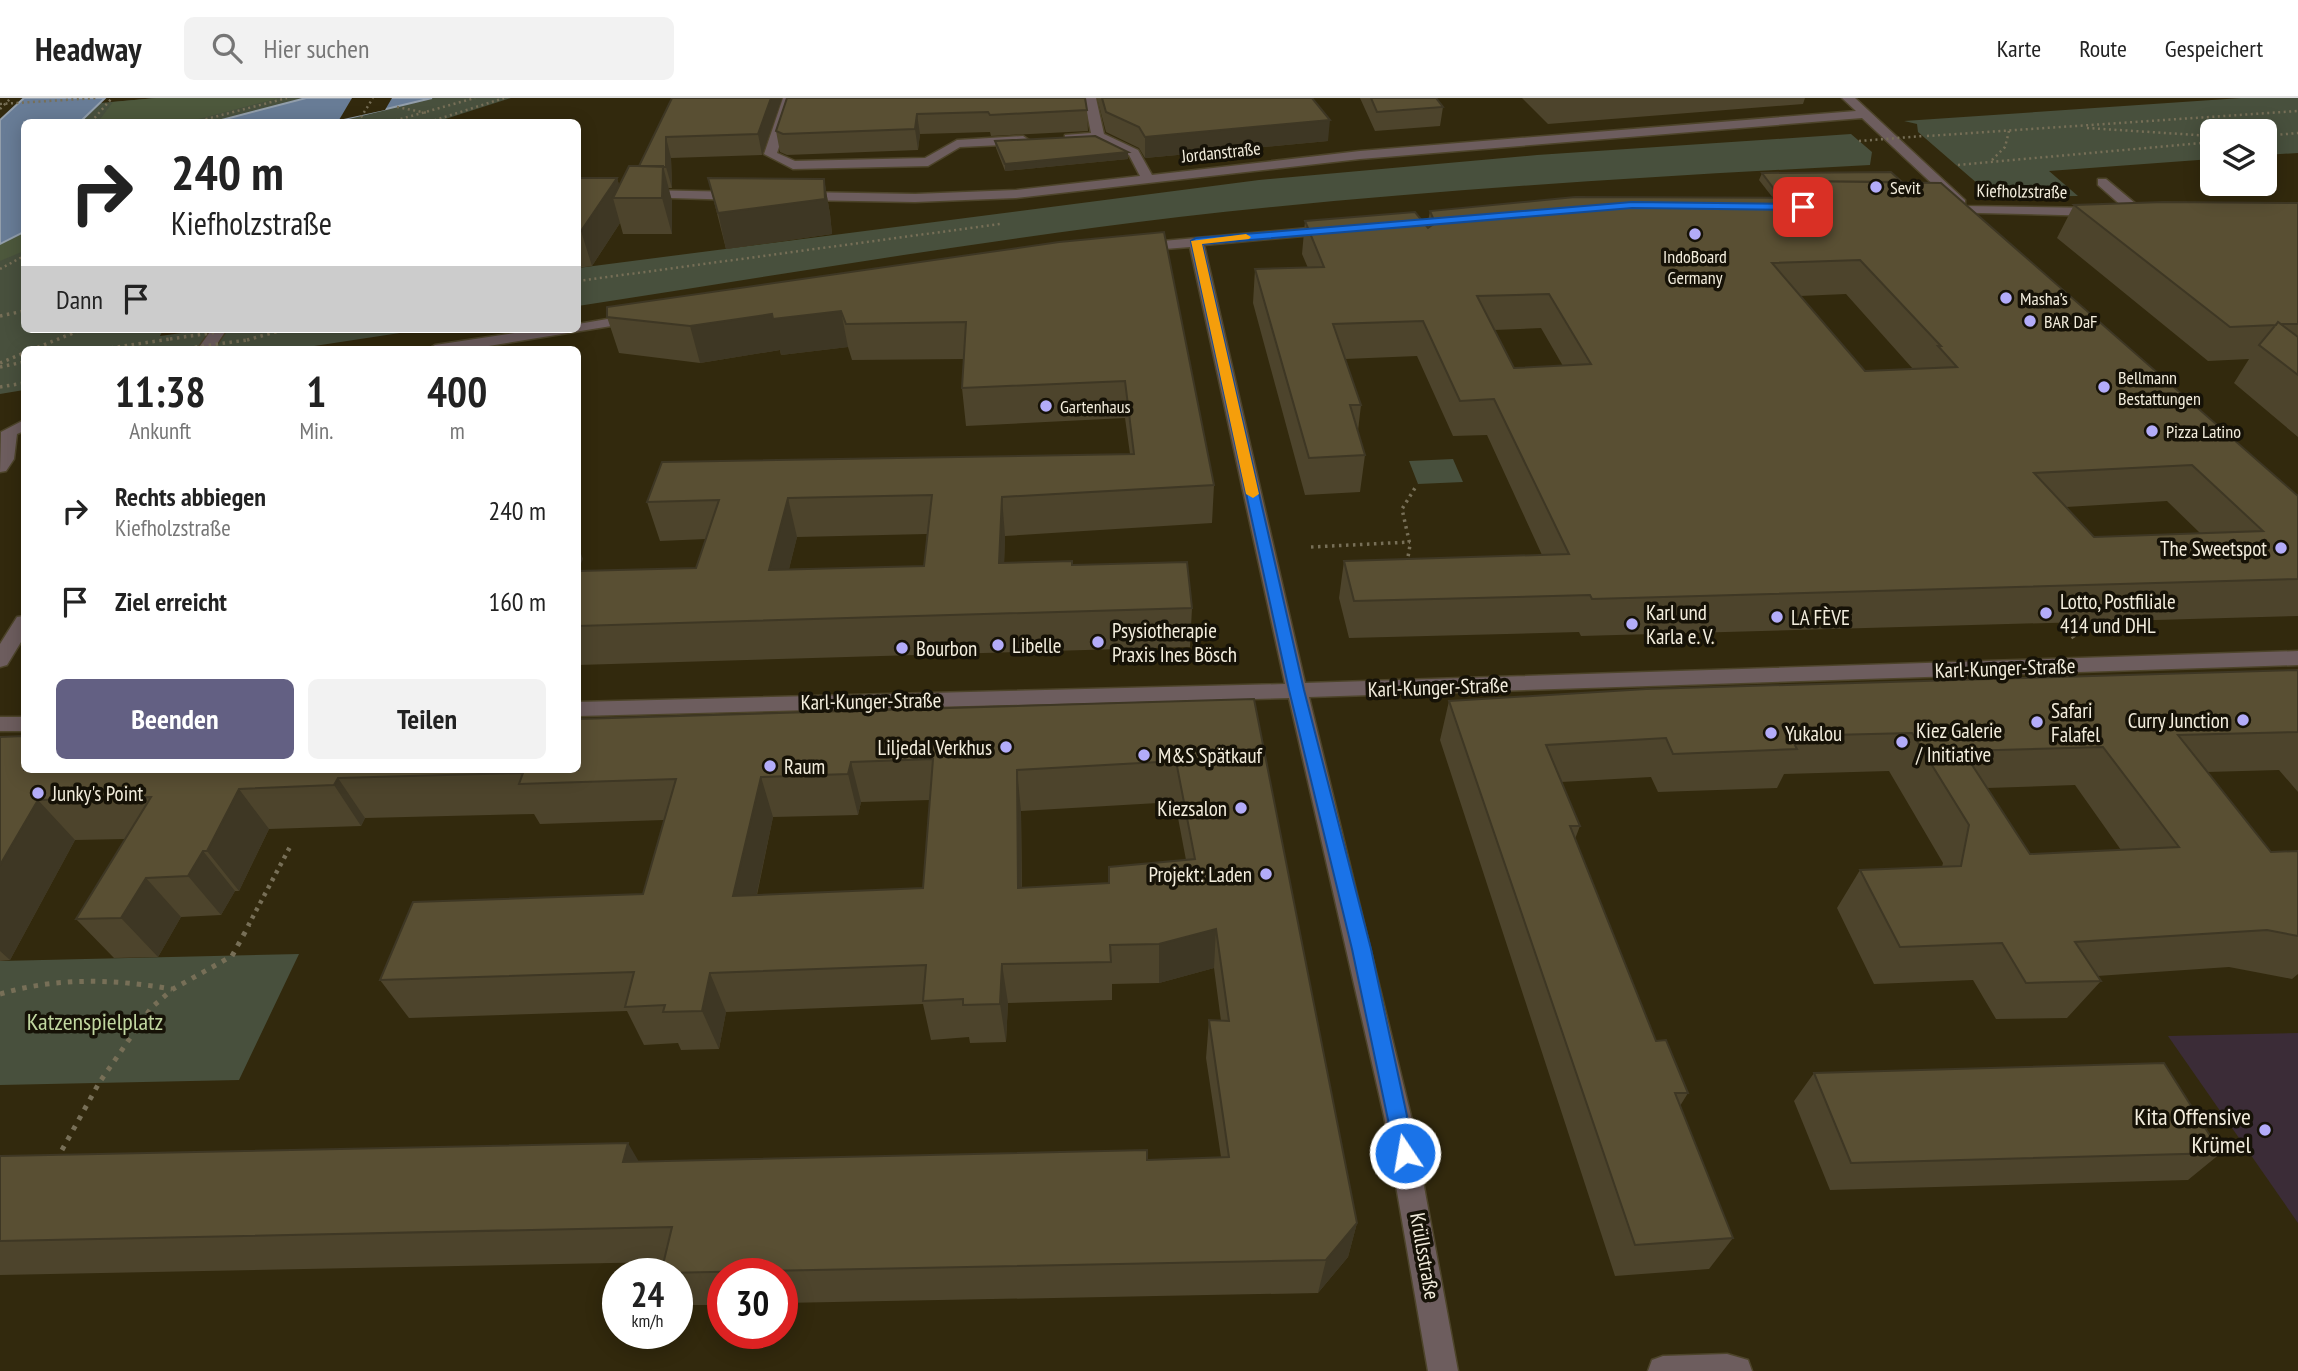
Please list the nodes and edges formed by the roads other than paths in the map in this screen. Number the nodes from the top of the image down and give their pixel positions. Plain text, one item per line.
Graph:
1 (789, 98) edge
2 (1090, 98) edge
3 (1848, 98) edge
4 (1867, 114) junction
5 (1098, 136) junction
6 (1060, 138) edge
7 (1034, 140) edge
8 (1349, 142) dead end
9 (1360, 155) junction
10 (1147, 178) junction
11 (2102, 182) dead end
12 (631, 194) edge
13 (753, 196) edge
14 (780, 196) edge
15 (1923, 209) edge
16 (1967, 210) junction
17 (1984, 226) edge
18 (1343, 229) edge
19 (1196, 241) junction
20 (1126, 248) edge
21 (652, 316) edge
22 (581, 328) edge
23 (543, 333) edge
24 (461, 346) edge
25 (21, 426) edge
26 (0, 467) edge
27 (21, 627) edge
28 (2298, 657) edge
29 (0, 660) edge
30 (1297, 690) junction
31 (581, 709) edge
32 (0, 724) edge
33 (21, 724) edge
34 (1443, 1371) edge
35 (1663, 1371) edge
36 (1737, 1371) edge

1 - 7 street
2 - 5 street
3 - 4 street
4 - 9 street, Jordanstraße
4 - 16 street
5 - 6 street
5 - 10 street
8 - 9 street
9 - 10 street, Jordanstraße
10 - 14 street, Jordanstraße
11 - 16 street, Kiefholzstraße
12 - 13 street
15 - 16 street, Kiefholzstraße
16 - 17 street
18 - 19 street
19 - 20 street
19 - 30 street, Krüllsstraße
21 - 22 street
23 - 24 street
25 - 26 street
27 - 29 street
28 - 30 street, Karl-Kunger-Straße
30 - 31 street, Karl-Kunger-Straße
30 - 34 street, Krüllsstraße
32 - 33 street
35 - 36 street

